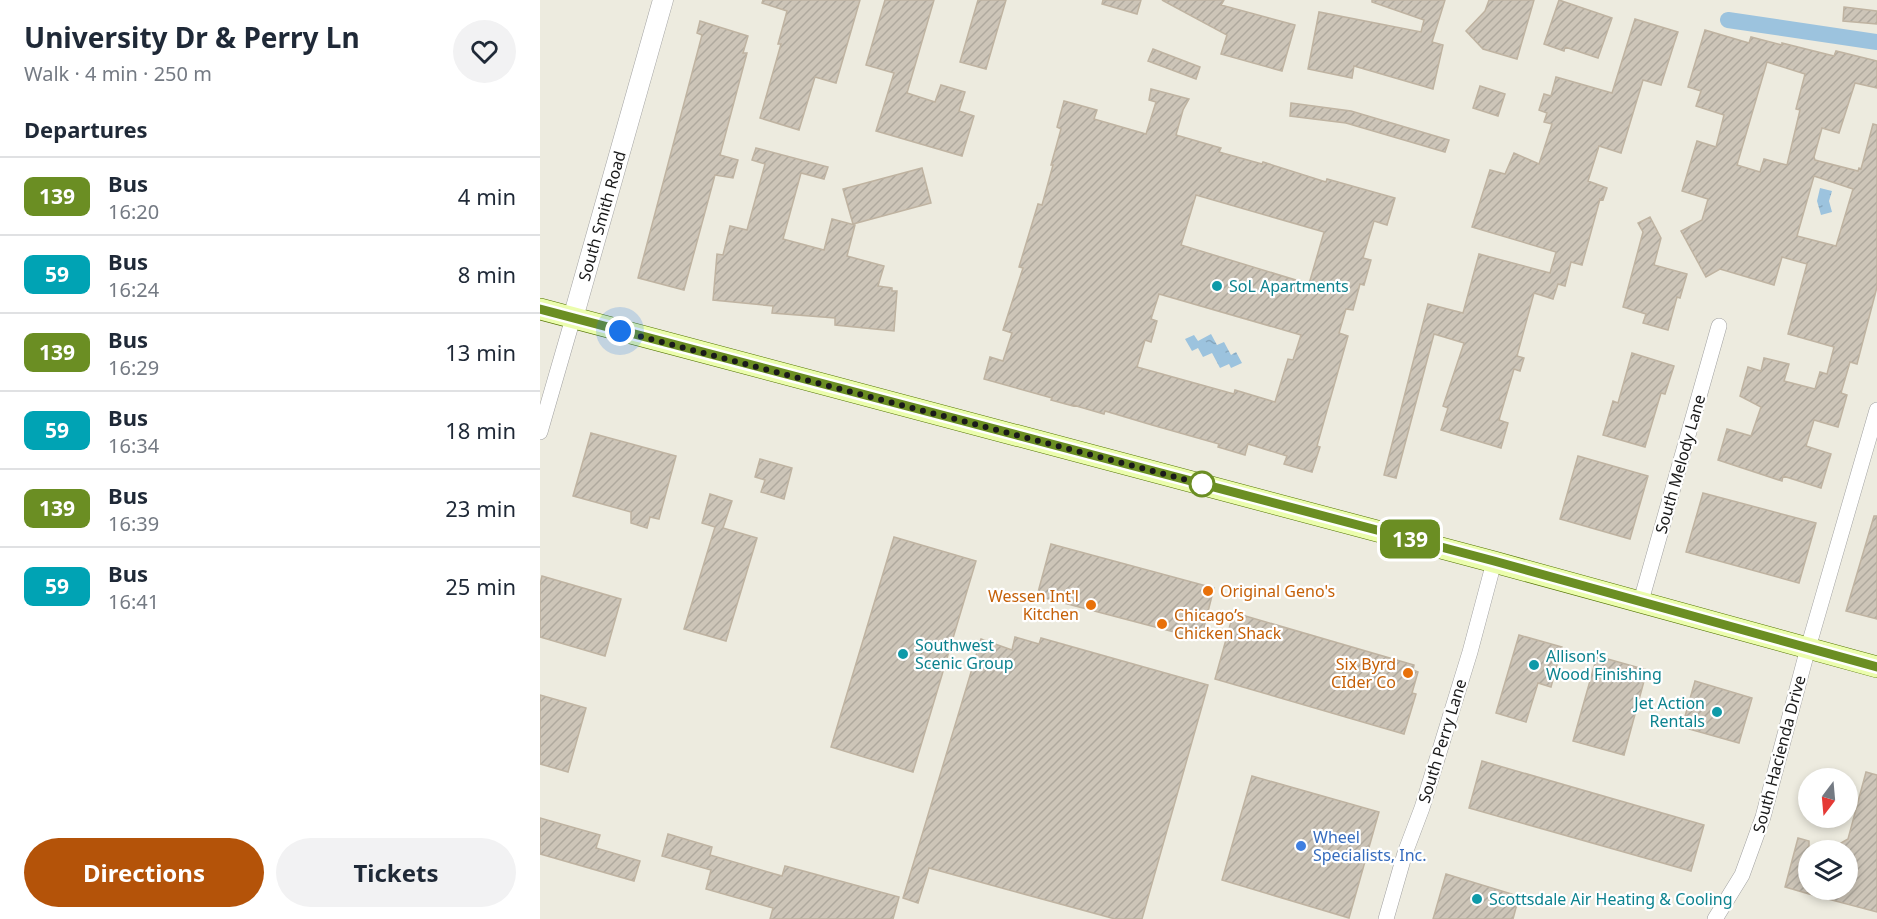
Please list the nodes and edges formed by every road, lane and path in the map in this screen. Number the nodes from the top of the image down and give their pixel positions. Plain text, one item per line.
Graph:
1 (663, 0) edge
2 (540, 309) edge
3 (573, 318) junction
4 (1719, 326) dead end
5 (1877, 410) edge
6 (540, 432) edge
7 (1494, 561) junction
8 (1641, 601) junction
9 (1808, 648) junction
10 (1877, 667) edge
11 (1386, 919) edge
12 (1715, 919) edge

1 - 3 street, South Smith Road
2 - 3 main road
3 - 6 street, South Smith Road
3 - 7 main road
4 - 8 street, South Melody Lane
5 - 9 street, South Hacienda Drive
7 - 8 main road
7 - 11 street, South Perry Lane
8 - 9 main road
9 - 10 main road
9 - 12 street, South Hacienda Drive

